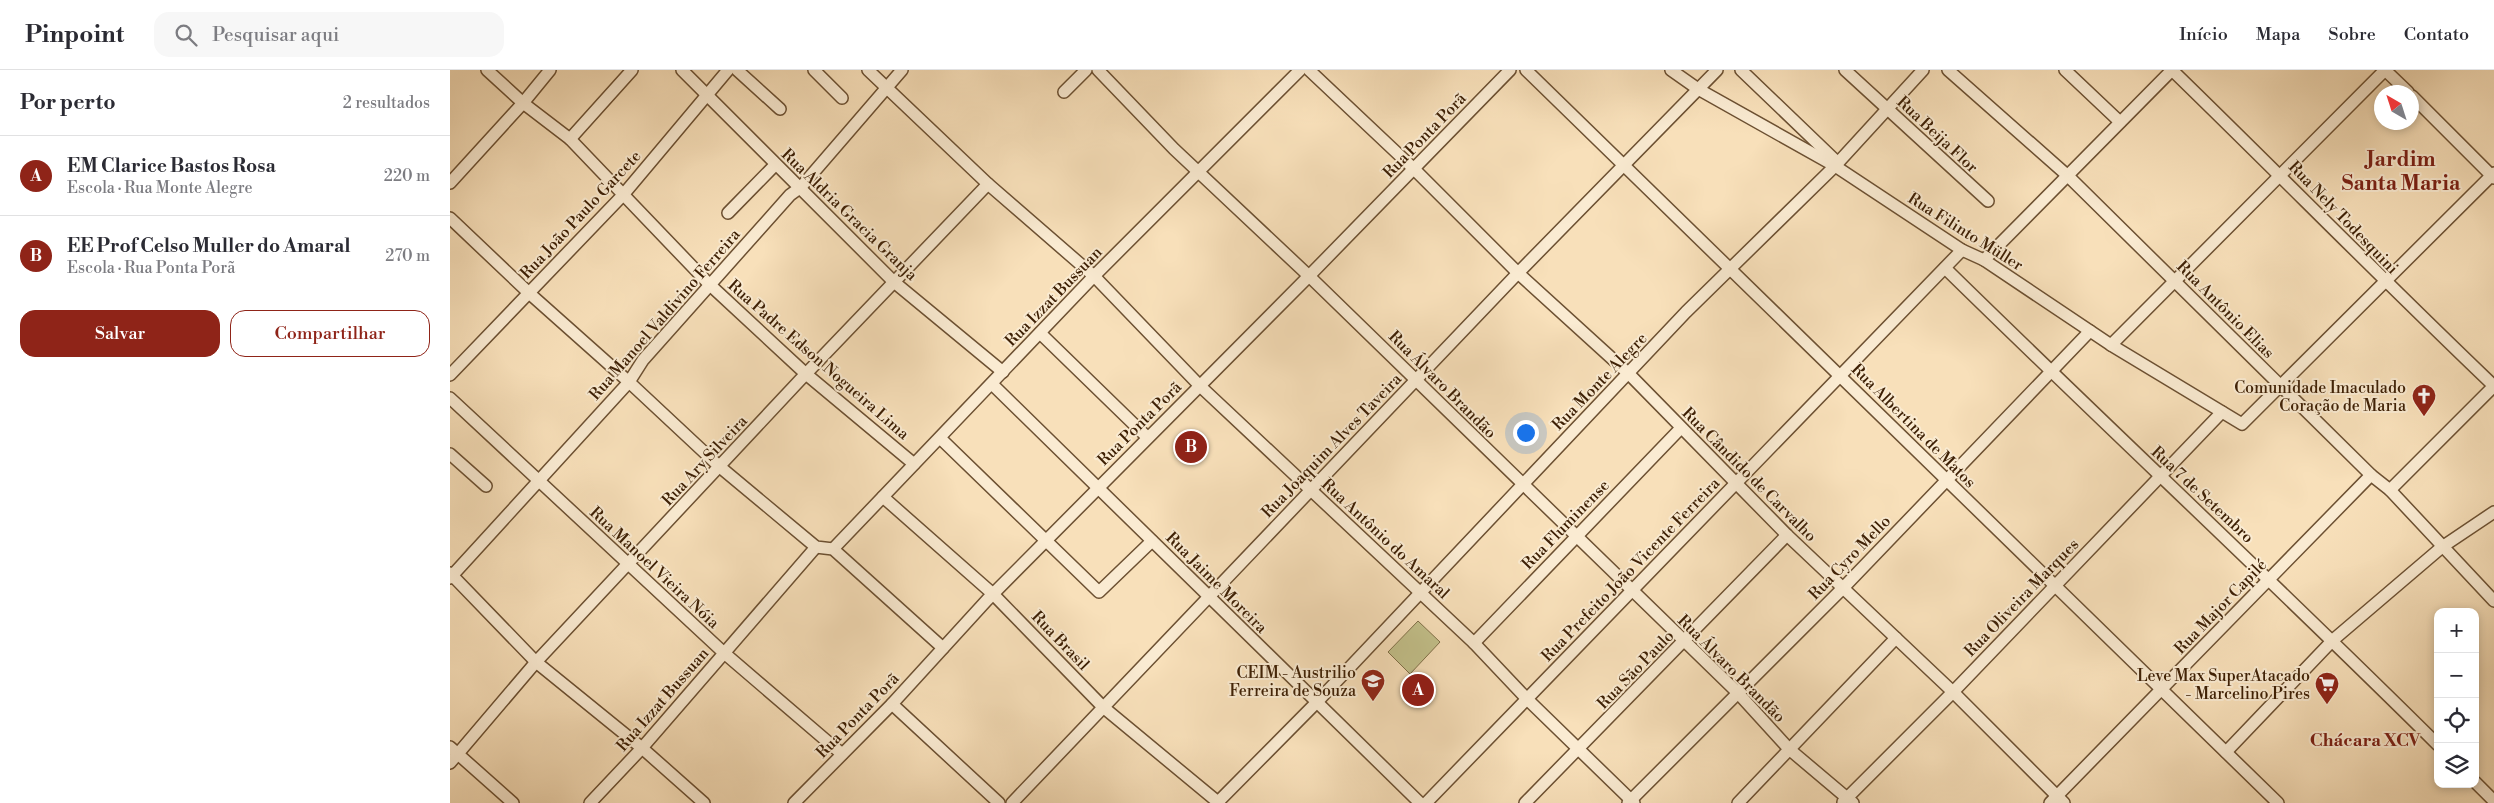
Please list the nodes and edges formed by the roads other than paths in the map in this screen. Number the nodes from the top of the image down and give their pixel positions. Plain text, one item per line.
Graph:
1 (487, 70) edge
2 (550, 70) edge
3 (632, 70) edge
4 (682, 70) edge
5 (728, 70) edge
6 (737, 70) edge
7 (814, 70) edge
8 (868, 70) edge
9 (902, 70) edge
10 (1086, 70) edge
11 (1098, 70) edge
12 (1300, 70) edge
13 (1308, 70) edge
14 (1510, 70) edge
15 (1526, 70) edge
16 (1671, 70) edge
17 (1717, 70) edge
18 (1741, 70) edge
19 (1845, 70) edge
20 (1923, 70) edge
21 (1948, 70) edge
22 (2065, 70) edge
23 (2172, 70) edge
24 (2385, 70) edge
25 (2401, 85) edge
26 (887, 86) junction
27 (1698, 89) junction
28 (1064, 92) dead end
29 (706, 96) junction
30 (842, 98) dead end
31 (2419, 103) edge
32 (523, 104) junction
33 (1887, 108) junction
34 (780, 109) dead end
35 (2120, 122) junction
36 (570, 139) junction
37 (1836, 164) junction
38 (775, 165) junction
39 (1623, 165) junction
40 (1414, 169) junction
41 (1199, 173) junction
42 (2280, 175) junction
43 (2068, 176) junction
44 (2493, 176) edge
45 (450, 183) edge
46 (988, 184) junction
47 (801, 187) junction
48 (623, 194) junction
49 (1988, 201) dead end
50 (728, 213) dead end
51 (450, 218) edge
52 (1962, 250) junction
53 (1984, 260) junction
54 (1945, 268) junction
55 (1730, 269) junction
56 (1518, 273) junction
57 (1094, 276) junction
58 (1309, 276) junction
59 (894, 282) junction
60 (2176, 282) junction
61 (2384, 282) junction
62 (709, 284) junction
63 (529, 293) junction
64 (2090, 331) junction
65 (1040, 333) junction
66 (2111, 346) junction
67 (1003, 372) junction
68 (2051, 372) junction
69 (450, 374) edge
70 (806, 374) junction
71 (1629, 374) junction
72 (1840, 375) junction
73 (1416, 380) junction
74 (629, 382) junction
75 (992, 384) junction
76 (2280, 384) junction
77 (1200, 386) junction
78 (2494, 386) edge
79 (450, 398) edge
80 (2222, 412) junction
81 (1680, 429) junction
82 (1147, 437) junction
83 (940, 438) junction
84 (450, 454) edge
85 (914, 464) junction
86 (720, 467) junction
87 (2371, 475) junction
88 (2159, 476) junction
89 (1946, 480) junction
90 (537, 481) junction
91 (1735, 482) junction
92 (1522, 485) junction
93 (486, 486) dead end
94 (1096, 489) junction
95 (1311, 489) junction
96 (2390, 490) junction
97 (883, 497) junction
98 (2494, 512) edge
99 (1787, 535) junction
100 (1575, 537) junction
101 (1046, 541) junction
102 (1152, 541) junction
103 (816, 547) junction
104 (2442, 547) junction
105 (833, 548) junction
106 (628, 564) junction
107 (451, 576) edge
108 (2268, 579) junction
109 (2055, 586) junction
110 (1844, 587) junction
111 (1632, 590) junction
112 (1420, 593) junction
113 (993, 594) junction
114 (1208, 596) junction
115 (2494, 600) edge
116 (1896, 638) junction
117 (2333, 640) junction
118 (1684, 642) junction
119 (1474, 643) junction
120 (943, 648) junction
121 (723, 652) junction
122 (536, 662) junction
123 (2163, 689) junction
124 (1953, 692) junction
125 (1738, 693) junction
126 (1527, 699) junction
127 (1316, 703) junction
128 (892, 704) junction
129 (1103, 706) junction
130 (2436, 743) edge
131 (642, 748) junction
132 (1578, 749) junction
133 (1789, 749) junction
134 (2226, 752) junction
135 (842, 754) junction
136 (453, 755) edge
137 (2479, 786) edge
138 (1847, 801) edge
139 (2057, 801) edge
140 (2494, 801) edge
141 (1631, 802) edge
142 (513, 803) edge
143 (590, 803) edge
144 (704, 803) edge
145 (794, 803) edge
146 (998, 803) edge
147 (1012, 803) edge
148 (1218, 803) edge
149 (1420, 803) edge
150 (1426, 803) edge
151 (1525, 803) edge
152 (1738, 803) edge
153 (2278, 803) edge

1 - 32 street, Rua Padre Edson Nogueira Lima
2 - 32 street
3 - 36 street
4 - 29 street, Rua Aldria Gracia Granja
5 - 29 street, Rua João Paulo Garcete
6 - 34 street
7 - 30 street
8 - 26 street, Rua Antônio do Amaral
9 - 26 street, Rua Manoel Valdivino Ferreira
10 - 28 street
11 - 41 street, Rua Álvaro Brandão
12 - 41 street, Rua Izzat Bussuan
13 - 40 street, Rua Cândido de Carvalho
14 - 40 street, Rua Ponta Porã
15 - 39 street, Rua Albertina de Matos
16 - 27 street, Rua Filinto Müller
17 - 27 street, Rua Joaquim Alves Taveira
18 - 37 street
19 - 33 street, Rua Beija Flor
20 - 33 street, Rua Monte Alegre
21 - 43 street, Rua Antônio Elias
22 - 35 street
23 - 35 street
23 - 42 street, Rua Nely Todesquini
24 - 25 street
24 - 42 street
26 - 46 street, Rua Antônio do Amaral
26 - 47 street, Rua Manoel Valdivino Ferreira
27 - 37 street, Rua Filinto Müller
27 - 39 street, Rua Joaquim Alves Taveira
29 - 38 street, Rua Aldria Gracia Granja
29 - 48 street, Rua João Paulo Garcete
31 - 44 street
32 - 36 street, Rua Padre Edson Nogueira Lima
32 - 45 street
33 - 37 street, Rua Monte Alegre
33 - 49 street, Rua Beija Flor
35 - 43 street
36 - 48 street, Rua Padre Edson Nogueira Lima
37 - 52 street, Rua Filinto Müller
37 - 55 street, Rua Monte Alegre
38 - 47 street, Rua Aldria Gracia Granja
38 - 50 street
39 - 55 street, Rua Albertina de Matos
39 - 56 street, Rua Joaquim Alves Taveira
40 - 56 street, Rua Cândido de Carvalho
40 - 58 street, Rua Ponta Porã
41 - 57 street, Rua Izzat Bussuan
41 - 58 street, Rua Álvaro Brandão
42 - 60 street
42 - 61 street, Rua Nely Todesquini
43 - 53 street
43 - 60 street, Rua Antônio Elias
44 - 61 street
46 - 57 street, Rua Antônio do Amaral
46 - 59 street, Rua Ary Silveira
47 - 59 street, Rua Aldria Gracia Granja
47 - 62 street, Rua Manoel Valdivino Ferreira
48 - 62 street, Rua Padre Edson Nogueira Lima
48 - 63 street, Rua João Paulo Garcete
51 - 63 street
52 - 53 street, Rua Filinto Müller
52 - 54 street, Rua Prefeito João Vicente Ferreira
53 - 64 street, Rua Filinto Müller
54 - 68 street, Rua 7 de Setembro
54 - 72 street, Rua Prefeito João Vicente Ferreira
55 - 71 street, Rua Monte Alegre
55 - 72 street, Rua Albertina de Matos
56 - 71 street, Rua Cândido de Carvalho
56 - 73 street, Rua Joaquim Alves Taveira
57 - 65 street, Rua Izzat Bussuan
57 - 77 street, Rua Antônio do Amaral
58 - 73 street, Rua Álvaro Brandão
58 - 77 street, Rua Ponta Porã
59 - 67 street, Rua Aldria Gracia Granja
59 - 70 street, Rua Ary Silveira
60 - 66 street
60 - 76 street, Rua Antônio Elias
61 - 76 street
61 - 78 street, Rua Nely Todesquini
62 - 70 street, Rua Padre Edson Nogueira Lima
62 - 74 street, Rua Manoel Valdivino Ferreira
63 - 69 street, Rua João Paulo Garcete
63 - 74 street
64 - 66 street, Rua Filinto Müller
64 - 68 street, Rua Cyro Mello
65 - 67 street, Rua Izzat Bussuan
65 - 82 street
66 - 80 street, Rua Filinto Müller
67 - 75 street, Rua Izzat Bussuan
68 - 88 street, Rua 7 de Setembro
68 - 89 street, Rua Cyro Mello
70 - 85 street, Rua Padre Edson Nogueira Lima
70 - 86 street, Rua Ary Silveira
71 - 81 street, Rua Cândido de Carvalho
71 - 92 street, Rua Monte Alegre
72 - 89 street, Rua Albertina de Matos
72 - 91 street, Rua Prefeito João Vicente Ferreira
73 - 92 street, Rua Álvaro Brandão
73 - 95 street, Rua Joaquim Alves Taveira
74 - 86 street
74 - 90 street, Rua Manoel Valdivino Ferreira
75 - 83 street, Rua Izzat Bussuan
75 - 94 street, Rua Jaime Moreira
76 - 80 street, Rua Filinto Müller
76 - 87 street, Rua Antônio Elias
77 - 82 street, Rua Ponta Porã
77 - 95 street, Rua Antônio do Amaral
78 - 96 street
79 - 90 street, Rua Manoel Vieira Nóia
80 - 88 street, Rua Oliveira Marques
81 - 91 street, Rua Cândido de Carvalho
81 - 100 street, Rua Fluminense
82 - 94 street, Rua Ponta Porã
83 - 85 street, Rua Izzat Bussuan
83 - 101 street
84 - 93 street
85 - 97 street, Rua Izzat Bussuan
86 - 103 street
86 - 106 street, Rua Ary Silveira
87 - 96 street, Rua Antônio Elias
87 - 108 street, Rua Major Capilé
88 - 108 street, Rua 7 de Setembro
88 - 109 street, Rua Oliveira Marques
89 - 109 street, Rua Albertina de Matos
89 - 110 street, Rua Cyro Mello
90 - 106 street, Rua Manoel Vieira Nóia
90 - 107 street, Rua Manoel Valdivino Ferreira
91 - 99 street, Rua Cândido de Carvalho
91 - 111 street, Rua Prefeito João Vicente Ferreira
92 - 100 street, Rua Álvaro Brandão
92 - 112 street, Rua Monte Alegre
94 - 101 street, Rua Ponta Porã
94 - 102 street, Rua Jaime Moreira
95 - 112 street, Rua Antônio do Amaral
95 - 114 street, Rua Joaquim Alves Taveira
96 - 104 street, Rua Antônio Elias
97 - 105 street, Rua Izzat Bussuan
97 - 113 street, Rua Brasil
98 - 104 street
99 - 110 street, Rua Cândido de Carvalho
99 - 118 street, Rua São Paulo
100 - 111 street, Rua Álvaro Brandão
100 - 119 street, Rua Fluminense
101 - 102 street
101 - 113 street, Rua Ponta Porã
102 - 114 street, Rua Jaime Moreira
103 - 105 street
103 - 121 street, Rua Izzat Bussuan
104 - 115 street, Rua Antônio Elias
104 - 117 street
105 - 120 street
106 - 121 street, Rua Manoel Vieira Nóia
106 - 122 street, Rua Ary Silveira
107 - 122 street
108 - 117 street, Rua 7 de Setembro
108 - 123 street, Rua Major Capilé
109 - 123 street, Rua Albertina de Matos
109 - 124 street, Rua Oliveira Marques
110 - 116 street, Rua Cândido de Carvalho
110 - 125 street, Rua Cyro Mello
111 - 118 street, Rua Álvaro Brandão
111 - 126 street, Rua Prefeito João Vicente Ferreira
112 - 119 street, Rua Antônio do Amaral
112 - 127 street, Rua Monte Alegre
113 - 120 street, Rua Ponta Porã
113 - 129 street, Rua Brasil
114 - 127 street, Rua Jaime Moreira
114 - 129 street, Rua Joaquim Alves Taveira
116 - 124 street, Rua Cândido de Carvalho
116 - 133 street
117 - 130 street, Rua 7 de Setembro
117 - 134 street
118 - 125 street, Rua Álvaro Brandão
118 - 132 street, Rua São Paulo
119 - 126 street, Rua Antônio do Amaral
120 - 128 street, Rua Ponta Porã
121 - 131 street, Rua Izzat Bussuan
121 - 135 street, Rua Manoel Vieira Nóia
122 - 131 street
122 - 136 street, Rua Ary Silveira
123 - 134 street, Rua Albertina de Matos
123 - 139 street, Rua Major Capilé
124 - 138 street, Rua Oliveira Marques
124 - 139 street, Rua Cândido de Carvalho
125 - 133 street, Rua Álvaro Brandão
125 - 141 street, Rua Cyro Mello
126 - 132 street, Rua Antônio do Amaral
126 - 150 street, Rua Prefeito João Vicente Ferreira
127 - 148 street, Rua Monte Alegre
127 - 149 street, Rua Jaime Moreira
128 - 135 street, Rua Ponta Porã
128 - 146 street
129 - 147 street, Rua Joaquim Alves Taveira
129 - 148 street, Rua Brasil
131 - 143 street, Rua Izzat Bussuan
131 - 144 street
132 - 141 street, Rua Antônio do Amaral
132 - 151 street, Rua São Paulo
133 - 138 street, Rua Álvaro Brandão
133 - 152 street
134 - 153 street, Rua Albertina de Matos
135 - 145 street, Rua Ponta Porã
136 - 142 street
137 - 140 street

